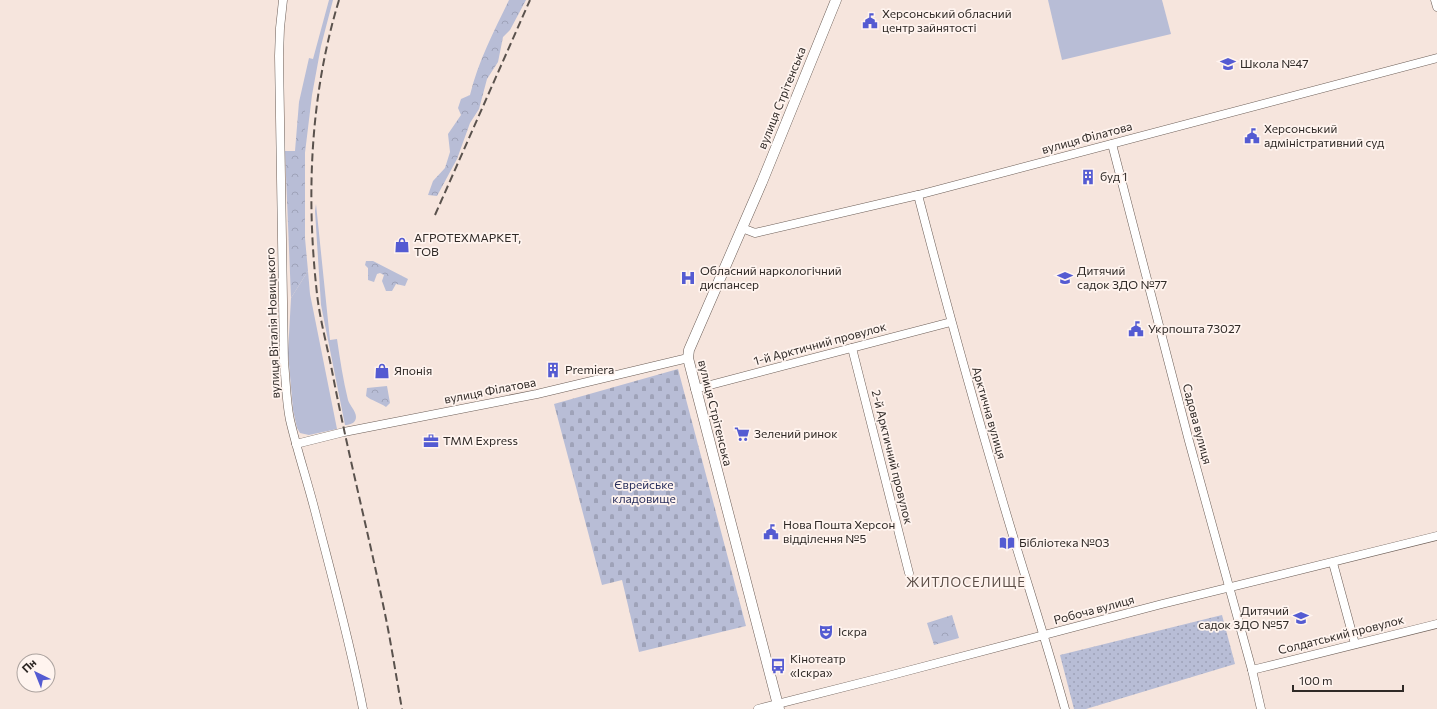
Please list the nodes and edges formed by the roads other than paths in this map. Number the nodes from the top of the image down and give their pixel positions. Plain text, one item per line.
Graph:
1 (283, 0) edge
2 (836, 0) edge
3 (1435, 0) edge
4 (1437, 7) edge
5 (1437, 58) edge
6 (1112, 144) junction
7 (918, 195) junction
8 (742, 228) junction
9 (951, 322) junction
10 (852, 348) junction
11 (688, 358) junction
12 (695, 389) junction
13 (296, 444) junction
14 (1436, 538) edge
15 (1333, 563) junction
16 (909, 573) dead end
17 (1229, 587) junction
18 (1437, 624) edge
19 (1044, 635) junction
20 (1355, 644) junction
21 (1252, 670) junction
22 (778, 707) edge
23 (363, 709) edge
24 (758, 709) edge
25 (1065, 709) edge
26 (1261, 709) edge

1 - 13 street, вулиця Віталія Новицького
2 - 8 main road, вулиця Стрітенська
3 - 4 street
5 - 6 street, вулиця Філатова
6 - 7 street, вулиця Філатова
6 - 17 street, Садова вулиця
7 - 8 street, вулиця Філатова
7 - 9 street, Арктична вулиця
8 - 11 main road, вулиця Стрітенська
9 - 10 street, 1-й Арктичний провулок
9 - 19 street, Арктична вулиця
10 - 12 street, 1-й Арктичний провулок
10 - 16 street, 2-й Арктичний провулок
11 - 12 main road, вулиця Стрітенська
11 - 13 street, вулиця Філатова
12 - 22 main road, вулиця Стрітенська
13 - 23 street, вулиця Віталія Новицького
14 - 15 street, Робоча вулиця
15 - 17 street, Робоча вулиця
15 - 20 street
17 - 19 street, Робоча вулиця
17 - 21 street, Садова вулиця
18 - 20 street, Солдатський провулок
19 - 22 street, Робоча вулиця
19 - 25 street, Арктична вулиця
20 - 21 street, Солдатський провулок
21 - 26 street, Садова вулиця
22 - 24 street, Робоча вулиця

